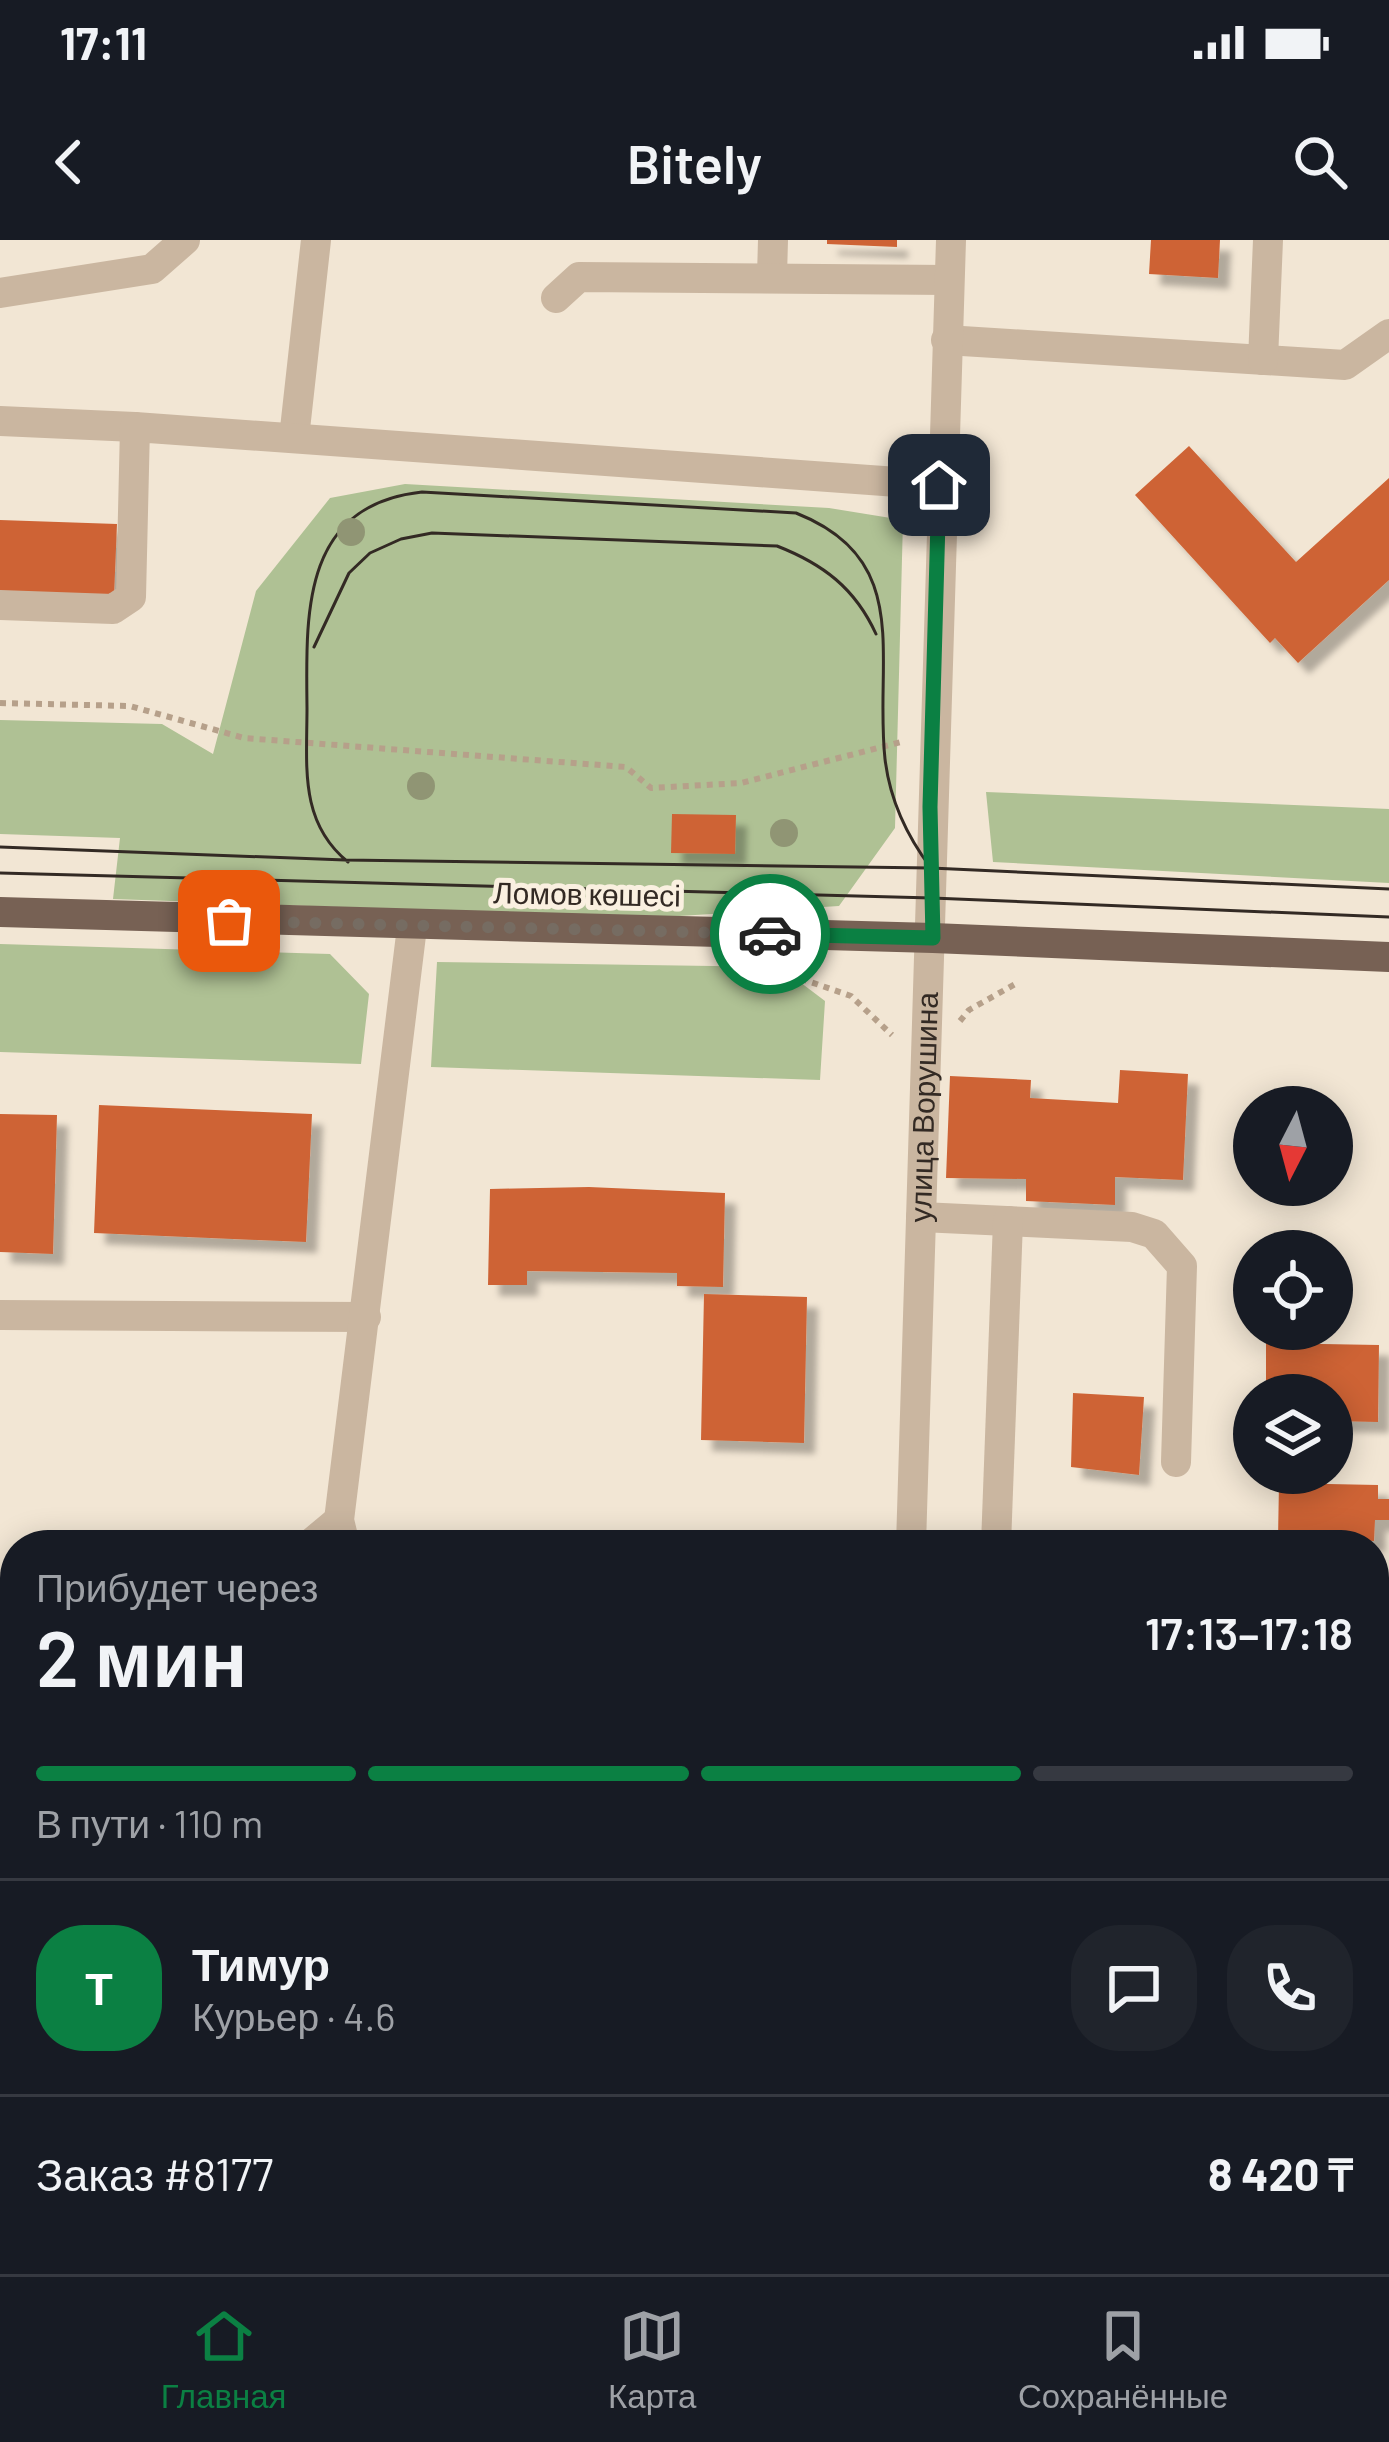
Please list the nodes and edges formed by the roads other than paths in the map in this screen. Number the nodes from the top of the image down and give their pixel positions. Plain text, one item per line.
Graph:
1 (185, 240) edge
2 (316, 240) edge
3 (773, 240) edge
4 (951, 240) edge
5 (1268, 240) edge
6 (772, 276) junction
7 (949, 280) junction
8 (0, 293) edge
9 (556, 298) dead end
10 (1389, 334) edge
11 (946, 340) junction
12 (1263, 360) junction
13 (0, 421) edge
14 (135, 427) junction
15 (294, 438) junction
16 (939, 485) junction
17 (0, 605) edge
18 (0, 912) edge
19 (412, 927) junction
20 (933, 938) junction
21 (1389, 957) edge
22 (921, 1217) junction
23 (1008, 1221) junction
24 (0, 1315) edge
25 (366, 1317) junction
26 (1176, 1462) dead end
27 (342, 1530) edge
28 (911, 1530) edge
29 (997, 1530) edge

1 - 8 street
2 - 15 street
3 - 6 street
4 - 7 street, улица Ворушина
5 - 12 street
6 - 7 street
6 - 9 street
7 - 11 street, улица Ворушина
10 - 12 street
11 - 12 street
11 - 16 street, улица Ворушина
13 - 14 street
14 - 15 street
14 - 17 street
15 - 16 street
16 - 20 street, улица Ворушина
18 - 19 main road, Ломов көшесі
19 - 20 main road, Ломов көшесі
19 - 25 street
20 - 21 main road, Ломов көшесі
20 - 22 street, улица Ворушина
22 - 23 street
22 - 28 street, улица Ворушина
23 - 26 street
23 - 29 street
24 - 25 street
25 - 27 street

